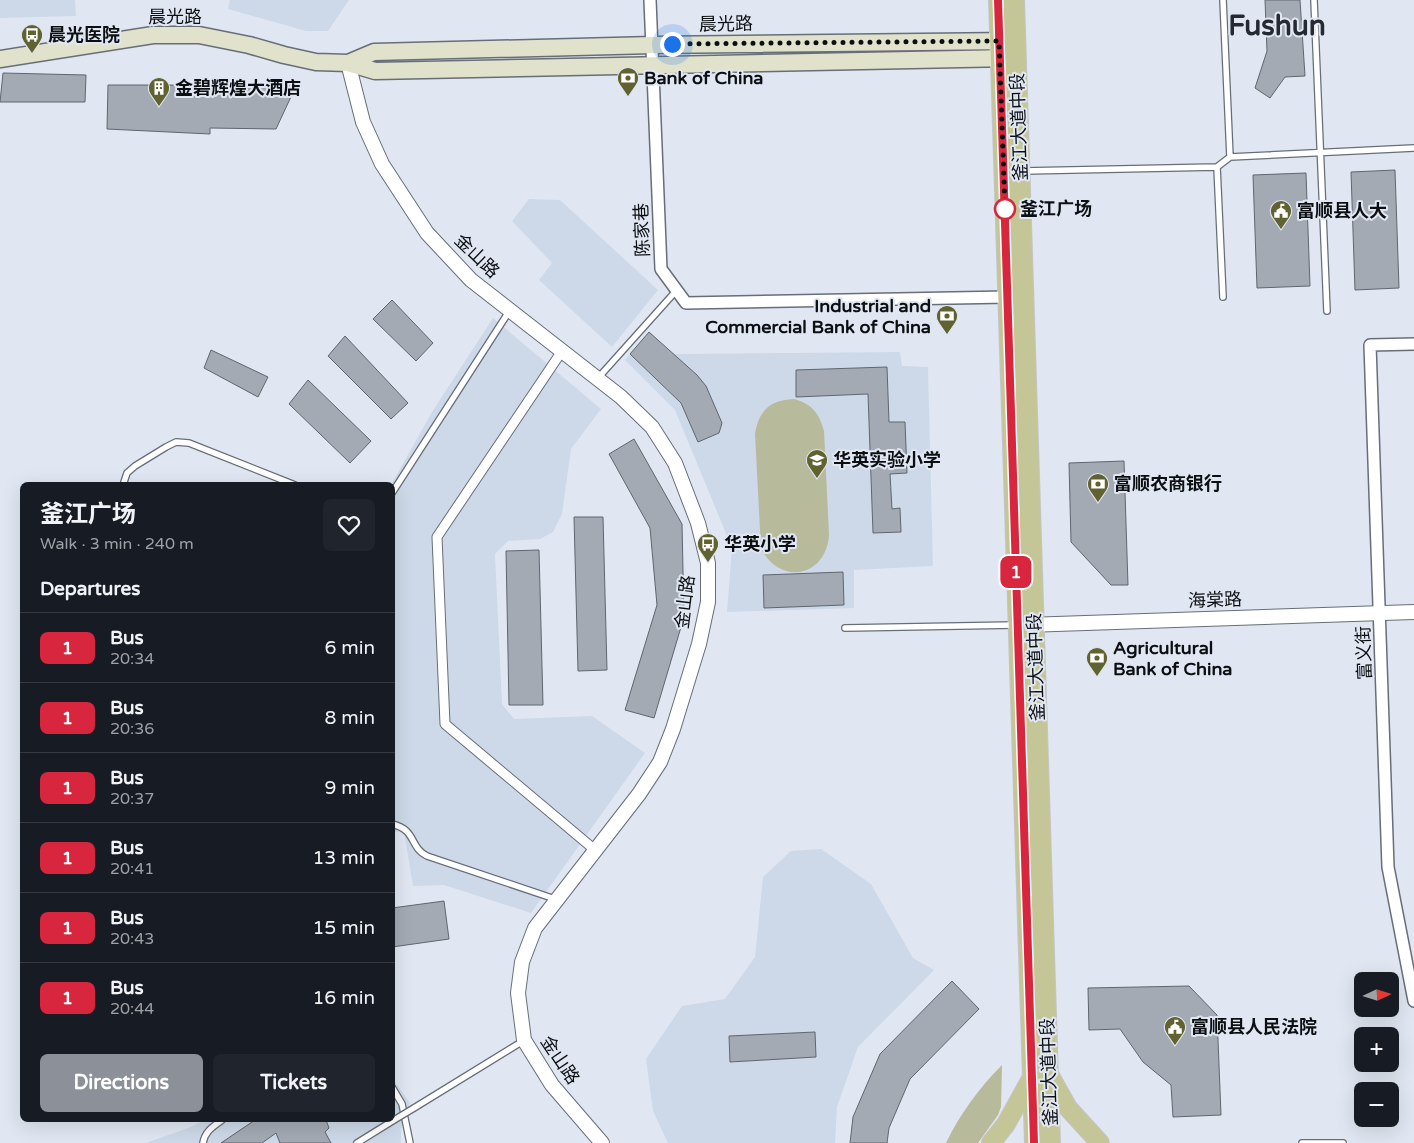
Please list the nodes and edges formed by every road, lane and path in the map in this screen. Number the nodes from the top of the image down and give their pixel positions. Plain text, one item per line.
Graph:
1 (650, 0) edge
2 (998, 0) edge
3 (1015, 0) edge
4 (1223, 0) edge
5 (1314, 0) edge
6 (653, 45) junction
7 (1008, 50) junction
8 (0, 59) edge
9 (348, 63) junction
10 (653, 66) junction
11 (1414, 148) edge
12 (1321, 152) junction
13 (1230, 157) junction
14 (1217, 167) junction
15 (1020, 171) junction
16 (676, 291) junction
17 (1007, 297) junction
18 (1223, 297) dead end
19 (510, 310) junction
20 (1327, 311) dead end
21 (1414, 344) edge
22 (562, 351) junction
23 (597, 379) junction
24 (124, 482) edge
25 (287, 482) edge
26 (395, 488) edge
27 (1414, 612) edge
28 (1380, 613) junction
29 (1026, 625) junction
30 (845, 628) dead end
31 (395, 825) edge
32 (595, 850) junction
33 (556, 899) junction
34 (1414, 1001) edge
35 (524, 1040) junction
36 (1040, 1075) junction
37 (395, 1092) edge
38 (395, 1119) edge
39 (219, 1122) edge
40 (391, 1122) edge
41 (203, 1143) edge
42 (357, 1143) edge
43 (410, 1143) edge
44 (602, 1143) edge
45 (991, 1143) edge
46 (1034, 1143) edge
47 (1051, 1143) edge
48 (1100, 1143) edge
49 (1302, 1143) edge
50 (1343, 1143) edge

1 - 6 street, 陈家巷
2 - 7 main road
3 - 7 main road
4 - 13 lane
5 - 12 lane
6 - 7 main road, 晨光路
6 - 9 main road, 晨光路
6 - 10 street, 陈家巷
7 - 10 main road, 晨光路
7 - 15 main road, 釜江大道中段
7 - 17 main road, 釜江大道中段
8 - 9 main road, 晨光路
9 - 10 main road, 晨光路
9 - 19 street, 金山路
10 - 16 street, 陈家巷
11 - 12 lane
12 - 13 lane
12 - 20 lane
13 - 14 lane
14 - 15 lane
14 - 18 lane
15 - 29 main road, 釜江大道中段
16 - 17 street, 陈家巷
16 - 23 lane
17 - 29 main road, 釜江大道中段
19 - 22 street, 金山路
19 - 26 lane
21 - 28 street, 富义街
22 - 23 street, 金山路
22 - 32 street
23 - 32 street, 金山路
24 - 25 lane
27 - 28 street, 海棠路
28 - 29 street, 海棠路
28 - 34 street, 富义街
29 - 30 lane
29 - 36 main road, 釜江大道中段
31 - 33 lane
32 - 33 street, 金山路
33 - 35 street, 金山路
35 - 38 lane, bridge
35 - 44 street, 金山路
36 - 45 main road
36 - 46 main road, 釜江大道中段
36 - 47 main road, 釜江大道中段
36 - 48 main road
37 - 43 lane
39 - 41 lane
40 - 42 lane, bridge
49 - 50 lane

